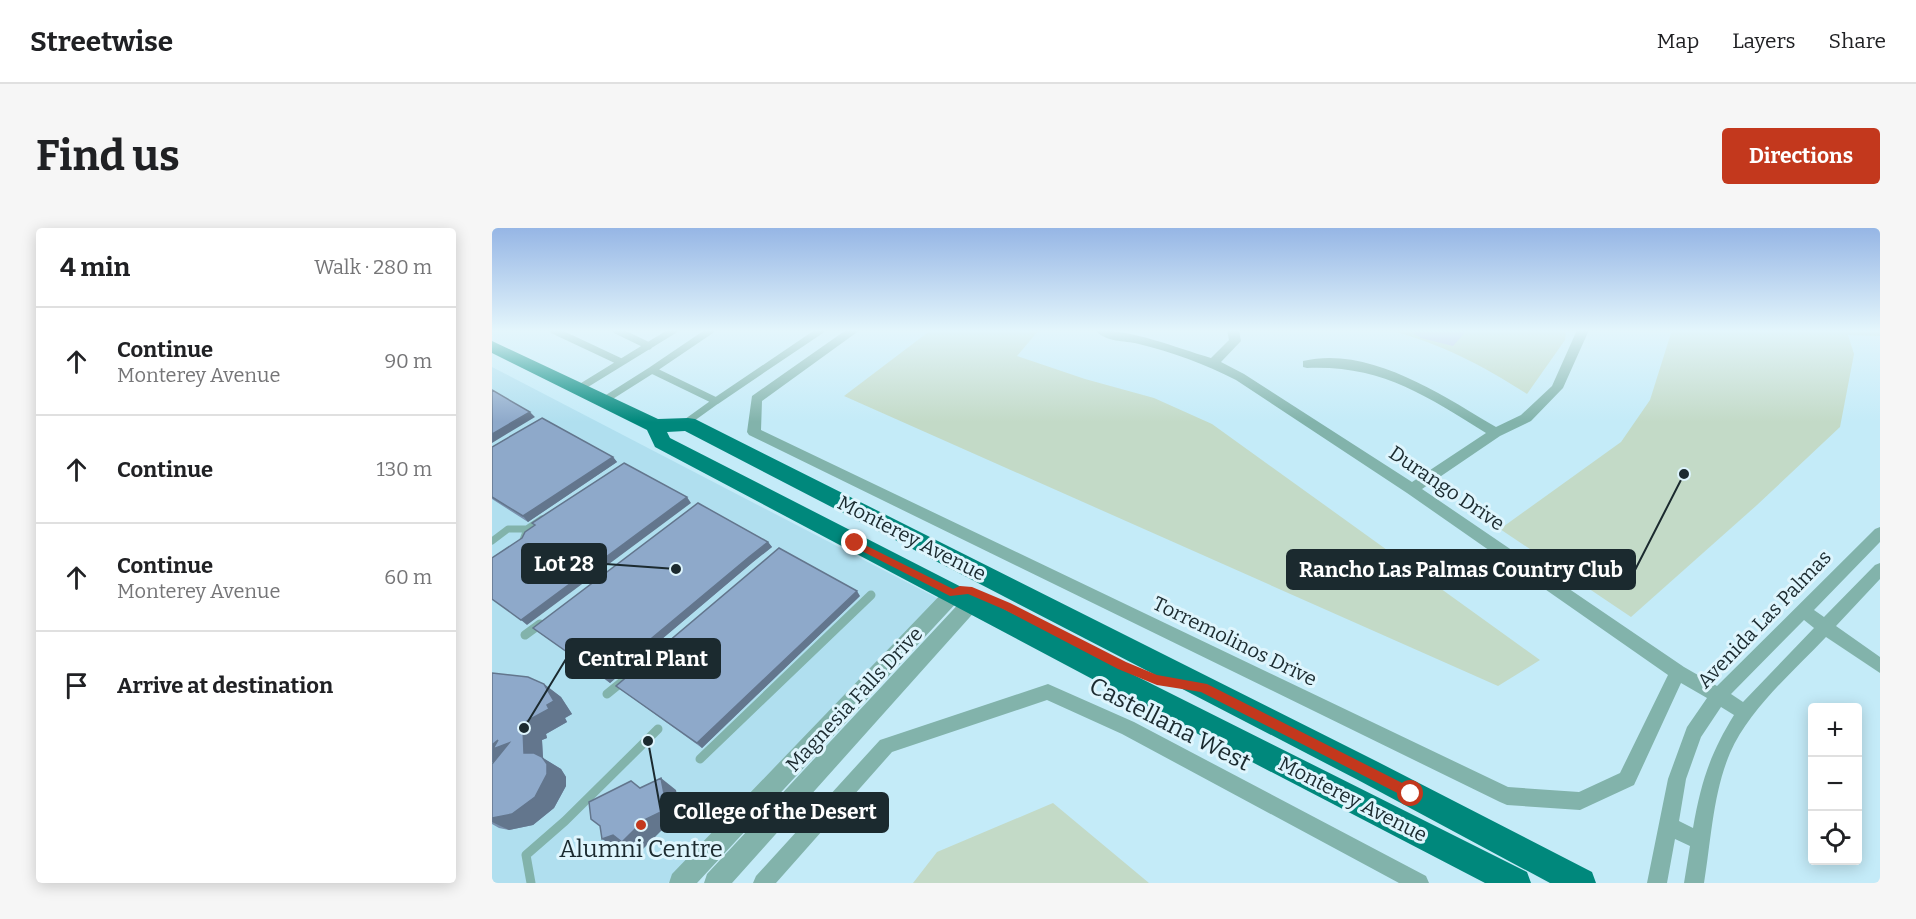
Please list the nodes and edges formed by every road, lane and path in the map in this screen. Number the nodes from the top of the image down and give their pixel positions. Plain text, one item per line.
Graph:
1 (522, 361) edge
2 (618, 361) edge
3 (665, 361) edge
4 (776, 361) edge
5 (811, 361) edge
6 (1205, 361) edge
7 (1215, 361) edge
8 (1569, 361) edge
9 (621, 362) joint
10 (1213, 363) junction
11 (1306, 364) dead end
12 (651, 370) junction
13 (578, 388) junction
14 (602, 401) junction
15 (716, 401) junction
16 (682, 424) junction
17 (655, 426) junction
18 (1495, 433) junction
19 (1412, 489) junction
20 (553, 511) edge
21 (527, 529) junction
22 (1880, 533) edge
23 (492, 541) edge
24 (514, 546) edge
25 (1880, 569) edge
26 (870, 595) dead end
27 (962, 598) junction
28 (1803, 611) junction
29 (549, 617) edge
30 (1826, 627) junction
31 (525, 635) dead end
32 (1880, 666) edge
33 (1678, 672) junction
34 (632, 673) edge
35 (1203, 688) junction
36 (608, 694) dead end
37 (1718, 696) junction
38 (1745, 712) junction
39 (658, 729) dead end
40 (700, 759) dead end
41 (1668, 826) junction
42 (1701, 841) junction
43 (531, 883) edge
44 (681, 883) edge
45 (716, 883) edge
46 (763, 883) edge
47 (1419, 883) edge
48 (1516, 883) edge
49 (1581, 883) edge
50 (1657, 883) edge
51 (1694, 883) edge

1 - 13 main road, Monterey Avenue
2 - 9 lane
3 - 12 lane
4 - 15 lane
5 - 33 street, Torremolinos Drive
6 - 10 street, Durango Drive
7 - 10 street
8 - 18 street
9 - 13 lane
10 - 19 street, Durango Drive
11 - 18 street
12 - 14 lane
12 - 15 lane
13 - 14 main road, Monterey Avenue
14 - 17 main road, Monterey Avenue
15 - 16 lane
16 - 17 main road, Monterey Avenue
16 - 35 main road, Monterey Avenue
17 - 27 main road, Monterey Avenue
18 - 19 street
19 - 33 street, Durango Drive
20 - 21 lane
21 - 23 lane
21 - 24 lane
22 - 28 street, Avenida Las Palmas
25 - 30 street
26 - 40 lane
27 - 35 main road
27 - 44 street, Magnesia Falls Drive
27 - 45 street, Magnesia Falls Drive
27 - 48 main road, Monterey Avenue
28 - 30 street
28 - 37 street, Avenida Las Palmas
29 - 31 lane
30 - 32 street
30 - 38 street
33 - 37 street, Durango Drive
34 - 36 lane
35 - 49 main road, Monterey Avenue
37 - 38 street, Durango Drive
37 - 41 street, Avenida Las Palmas
38 - 42 street
39 - 43 lane
41 - 42 street
41 - 50 street, Avenida Las Palmas
42 - 51 street
46 - 47 street, Castellana West

